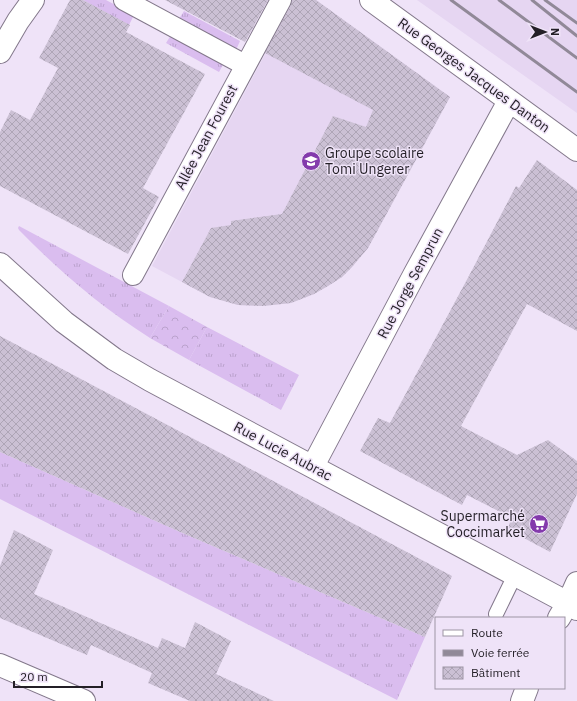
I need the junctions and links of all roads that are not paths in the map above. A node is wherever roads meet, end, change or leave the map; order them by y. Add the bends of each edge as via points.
1 (33, 0) edge
2 (124, 0) edge
3 (281, 0) edge
4 (371, 0) edge
5 (0, 52) edge
6 (245, 65) junction
7 (509, 101) junction
8 (577, 150) edge
9 (0, 264) edge
10 (133, 275) dead end
11 (313, 466) junction
12 (514, 575) junction
13 (577, 583) edge
14 (568, 610) edge
15 (496, 614) dead end
16 (0, 665) edge
17 (527, 689) edge
18 (84, 701) edge
19 (522, 701) edge

1 - 5 street
2 - 6 street
3 - 6 street, Allée Jean Fourest
4 - 7 street, Rue Georges Jacques Danton
6 - 10 street, Allée Jean Fourest
7 - 8 street, Rue Georges Jacques Danton
7 - 11 street, Rue Jorge Semprun
9 - 11 street, Rue Lucie Aubrac via 55,316 114,358 181,397
11 - 12 street, Rue Lucie Aubrac
12 - 14 street, Rue Lucie Aubrac
12 - 15 lane
13 - 14 street
16 - 18 street
17 - 19 street

